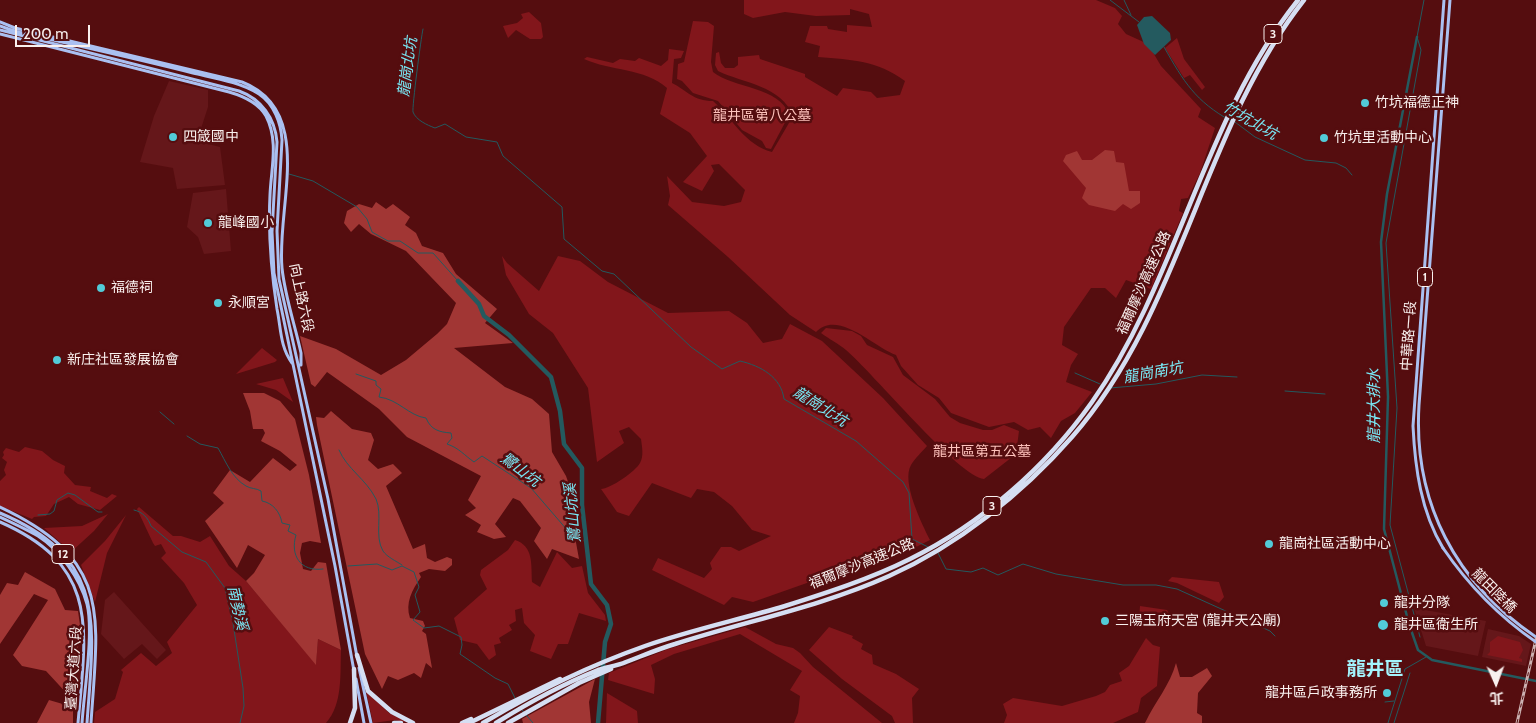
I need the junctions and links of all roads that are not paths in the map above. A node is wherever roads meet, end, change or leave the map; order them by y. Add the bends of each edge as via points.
1 (1298, 0) edge
2 (1304, 0) edge
3 (1444, 0) edge
4 (1450, 0) edge
5 (0, 22) edge
6 (0, 28) edge
7 (0, 34) edge
8 (293, 366) junction
9 (300, 368) junction
10 (0, 508) edge
11 (0, 515) edge
12 (0, 522) edge
13 (1450, 547) joint
14 (1443, 548) joint
15 (1536, 637) edge
16 (1536, 642) edge
17 (357, 656) junction
18 (354, 669) junction
19 (568, 677) junction
20 (577, 682) junction
21 (509, 708) junction
22 (486, 713) junction
23 (510, 722) edge
24 (78, 723) edge
25 (82, 723) edge
26 (87, 723) edge
27 (91, 723) edge
28 (350, 723) edge
29 (364, 723) edge
30 (371, 723) edge
31 (394, 723) edge
32 (401, 723) edge
33 (413, 723) edge
34 (462, 723) edge
35 (468, 723) edge
36 (483, 723) edge
37 (496, 723) edge

1 - 19 highway, 福爾摩沙高速公路 / 3 via 1243,86 1126,347 1091,402 1057,446 1030,473 968,524 908,560 784,606 646,646
2 - 20 highway, 福爾摩沙高速公路 / 3 via 1257,69 1167,277 1132,349 1072,438 1024,485 951,543 887,577 823,601 673,644
3 - 14 main road, 中華路一段 / 1 via 1413,426 1419,486
4 - 13 main road, 中華路一段 / 1 via 1418,421 1424,479
5 - 9 main road, 向上路六段 via 242,82 269,98 277,108 286,132 282,269 302,353
6 - 8 main road, 向上路六段 via 239,91 262,105 277,136 272,232 274,273
6 - 9 main road, 向上路六段 via 221,80 249,89 267,101 282,129 277,231 279,279
7 - 8 main road, 向上路六段 via 229,92 244,97 262,111 270,125 273,143 268,226 271,274 285,352
8 - 18 main road, 向上路六段
9 - 17 main road, 向上路六段
10 - 27 main road, 臺灣大道六段 / 12 via 52,537 71,556 89,586 97,625
11 - 25 main road, 臺灣大道六段 / 12 via 39,537 60,555 81,591 88,614
11 - 26 main road, 臺灣大道六段 / 12 via 40,533 67,558 81,579 93,622
12 - 24 main road, 臺灣大道六段 / 12 via 36,541 57,558 74,584 84,617
13 - 15 main road, 龍田陸橋 / 1, bridge via 1485,596
14 - 16 main road, 龍田陸橋 / 1, bridge via 1467,582 1494,610
17 - 30 main road, 向上路六段
17 - 33 highway via 368,691 392,712
18 - 28 highway via 355,708
18 - 29 main road, 向上路六段
19 - 21 highway, 福爾摩沙高速公路 / 3
19 - 21 highway via 518,697
20 - 21 highway, 福爾摩沙高速公路 / 3 via 525,706
20 - 23 highway
21 - 22 highway
21 - 36 highway, 福爾摩沙高速公路 / 3
21 - 37 highway, 福爾摩沙高速公路 / 3
22 - 34 highway
22 - 35 highway
31 - 32 highway

